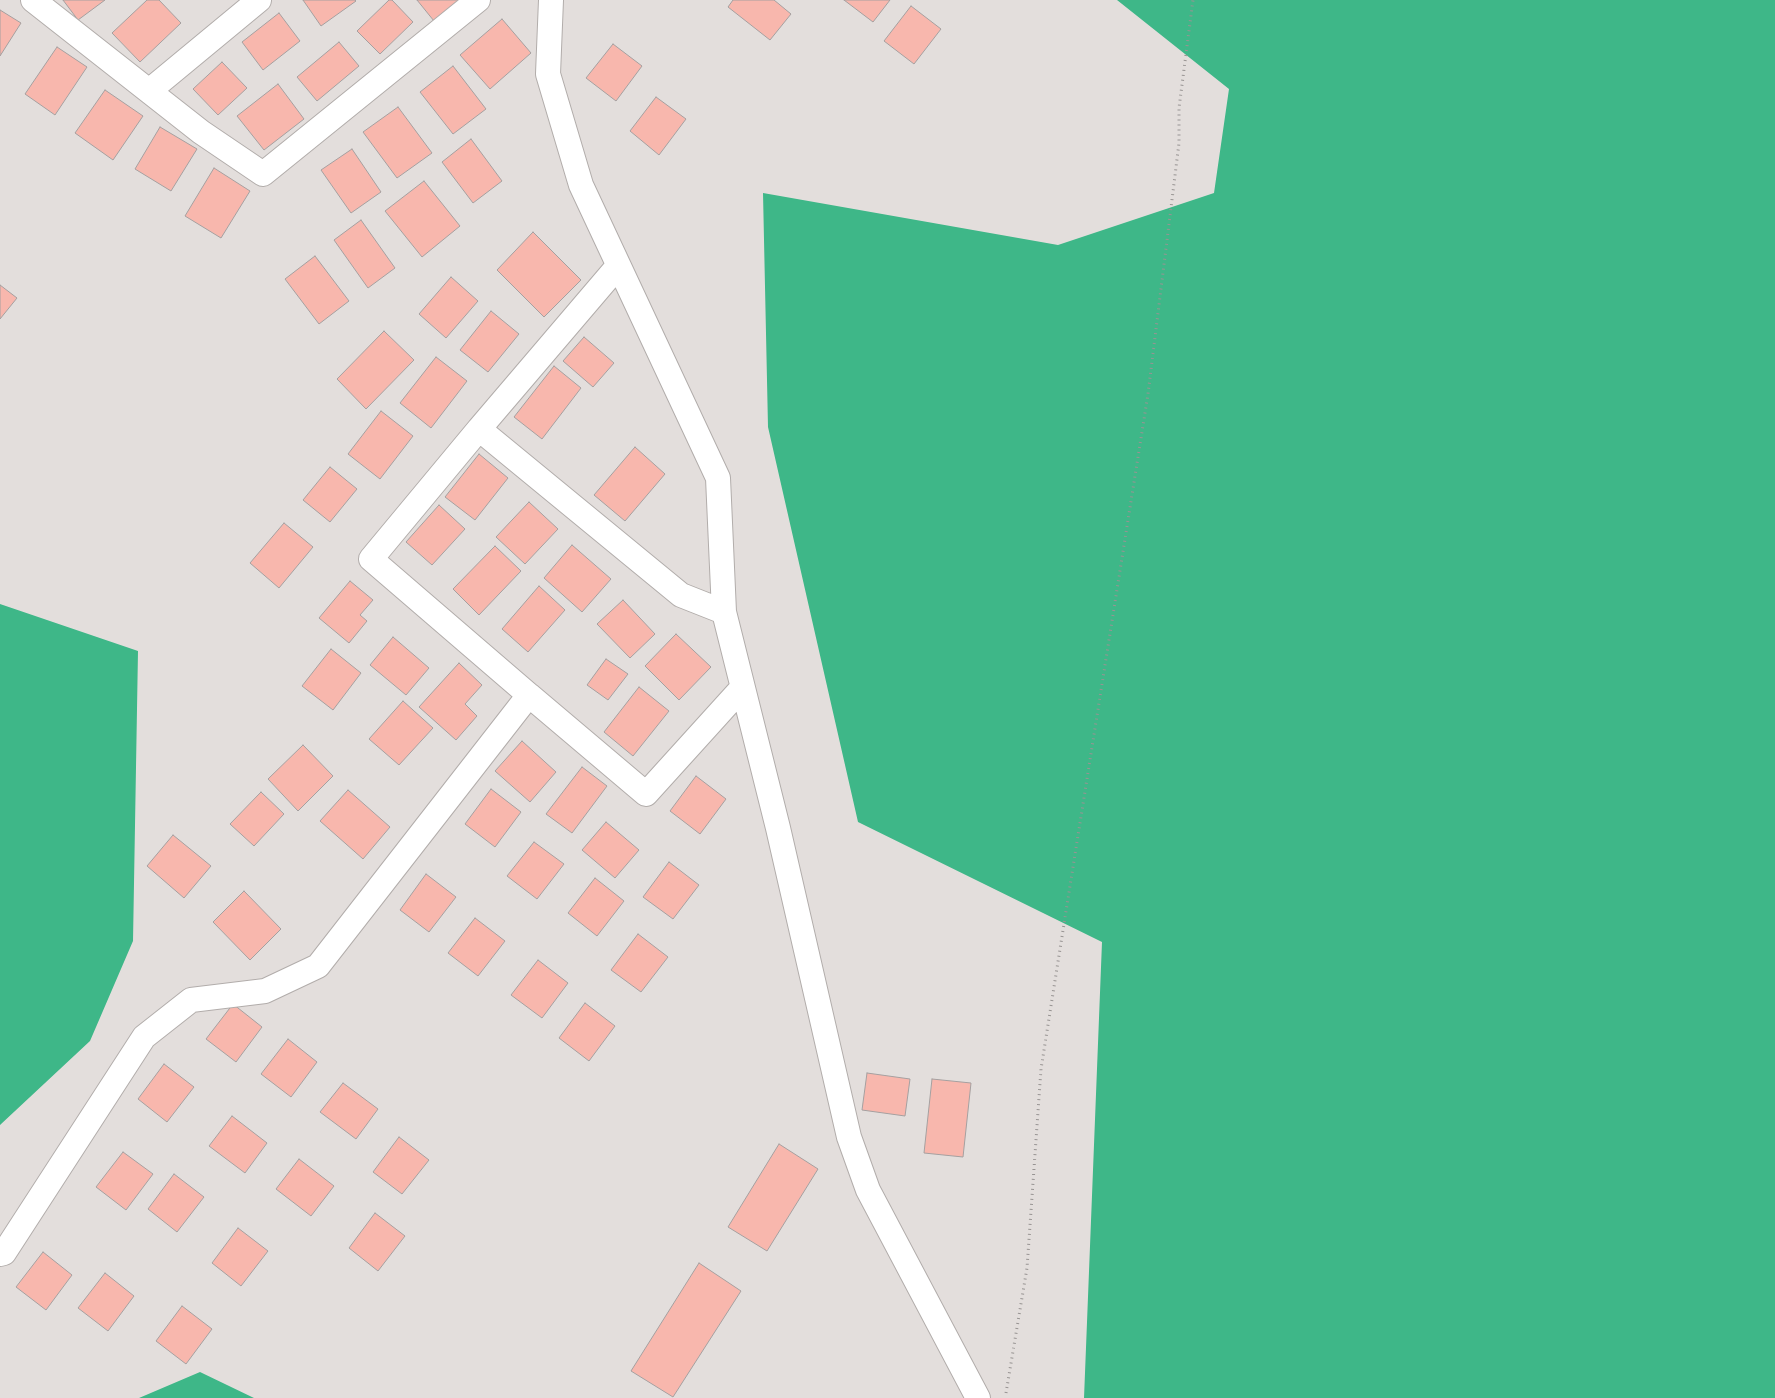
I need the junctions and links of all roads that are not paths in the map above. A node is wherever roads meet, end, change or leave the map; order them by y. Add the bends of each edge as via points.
1 (33, 0) edge
2 (259, 0) edge
3 (478, 0) edge
4 (551, 0) edge
5 (149, 91) junction
6 (618, 266) junction
7 (479, 429) junction
8 (724, 612) junction
9 (742, 688) junction
10 (529, 695) junction
11 (0, 1254) edge
12 (978, 1398) edge

1 - 5 street
2 - 5 street
3 - 5 street via 263,174 201,132
4 - 6 street via 548,74 581,185
6 - 7 street
6 - 8 street via 718,478
7 - 8 street via 681,595
7 - 10 street via 371,558
8 - 9 street
9 - 10 street via 646,794
9 - 12 street via 850,1137 868,1190
10 - 11 street via 318,966 265,990 191,1000 144,1038 4,1253

